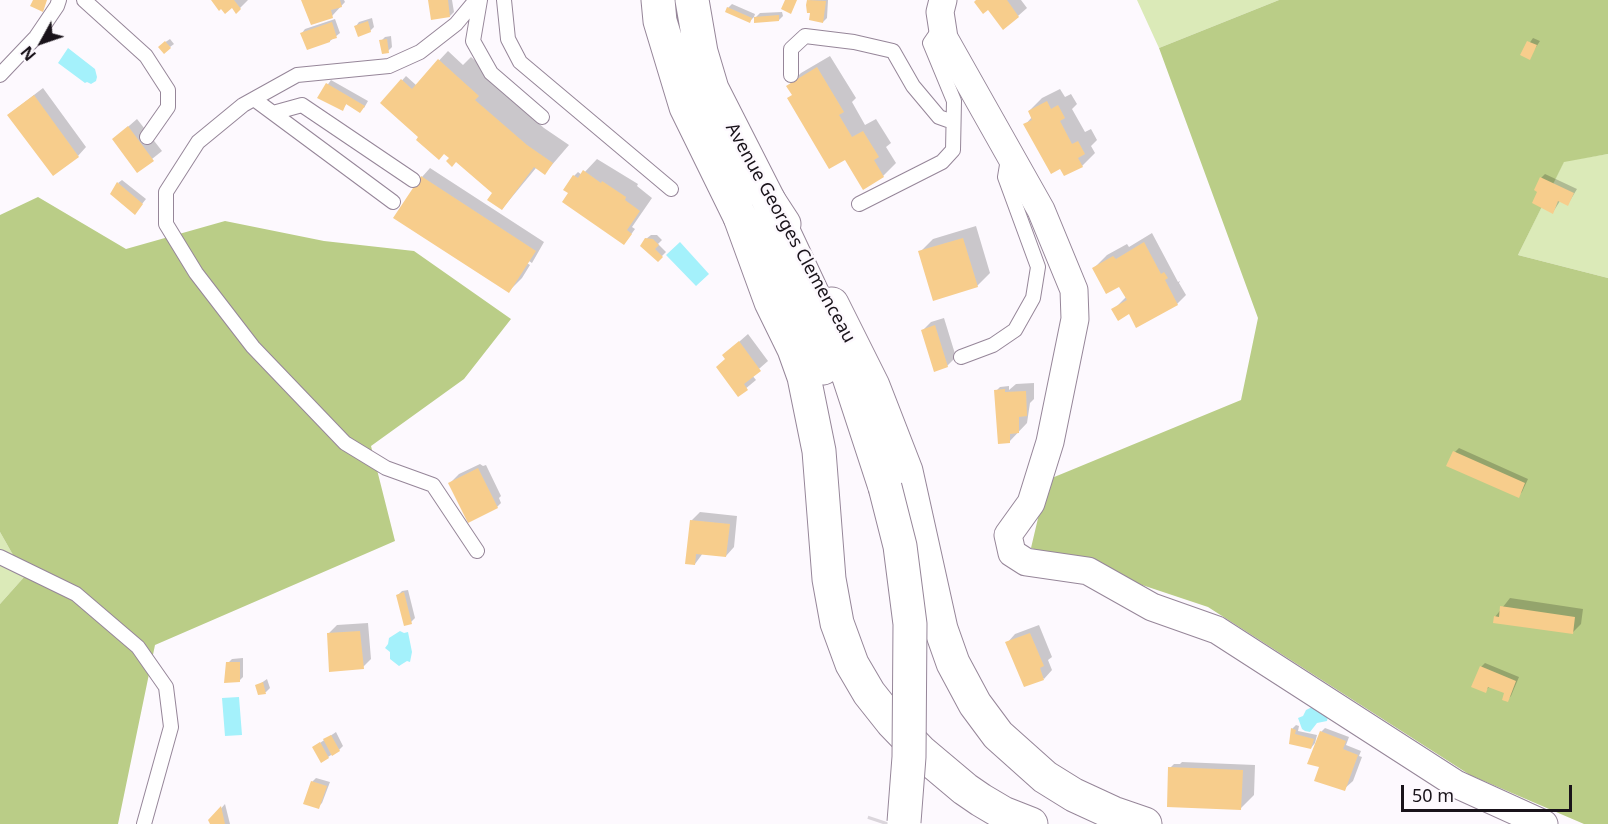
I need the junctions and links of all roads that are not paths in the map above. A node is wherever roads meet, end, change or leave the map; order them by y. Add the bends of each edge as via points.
1 (59, 0) edge
2 (84, 0) edge
3 (478, 0) edge
4 (504, 0) edge
5 (658, 0) edge
6 (692, 0) edge
7 (942, 13) edge
8 (0, 75) edge
9 (791, 75) dead end
10 (254, 99) junction
11 (273, 113) junction
12 (542, 117) dead end
13 (954, 122) junction
14 (147, 137) dead end
15 (1009, 154) junction
16 (413, 180) dead end
17 (671, 189) dead end
18 (769, 201) junction
19 (393, 202) dead end
20 (859, 204) dead end
21 (740, 217) junction
22 (961, 357) dead end
23 (875, 490) junction
24 (477, 551) dead end
25 (0, 557) edge
26 (965, 789) junction
27 (1074, 795) junction
28 (894, 822) dead end
29 (144, 824) edge
30 (1002, 824) edge
31 (1031, 824) edge
32 (1102, 824) edge
33 (1145, 824) edge
34 (1544, 824) edge

1 - 8 lane via 36,37
2 - 14 lane via 146,57 168,90 168,107
3 - 10 lane via 456,24 420,52 389,66 297,75
3 - 12 lane via 473,41 491,73
4 - 17 lane via 508,39 520,62
5 - 21 main road, Avenue Georges Clemenceau via 660,21 686,107
6 - 18 main road, Avenue Georges Clemenceau via 700,52 712,89
7 - 13 lane via 930,43 954,101
7 - 15 street via 944,38
9 - 13 lane via 791,49 805,36 892,51 913,86 939,117
10 - 11 lane
10 - 24 lane via 198,142 166,192 166,224 195,273 253,347 345,442 386,468 434,485
11 - 16 lane via 302,105
11 - 19 lane
13 - 20 lane via 953,150 942,162
15 - 22 lane via 1005,177 1038,267 1033,298 1016,330 993,345
15 - 34 street via 1041,210 1074,290 1075,320 1050,442 1031,503 1008,535 1012,553 1026,562 1088,571 1152,607 1217,630 1456,784
18 - 23 main road via 849,377
18 - 27 main road, Avenue Georges Clemenceau via 811,263 877,397 916,506 940,629 964,685 986,721 1012,748 1045,777
21 - 23 main road via 820,362
21 - 26 main road, Avenue Georges Clemenceau via 804,377 819,451 829,579 837,623 852,664 892,722
23 - 28 main road, bridge via 900,546 910,624 909,757
25 - 29 lane via 76,594 138,647 166,687 171,727
26 - 30 main road
26 - 31 main road, Avenue Georges Clemenceau via 1003,813
27 - 32 main road
27 - 33 main road, Avenue Georges Clemenceau

